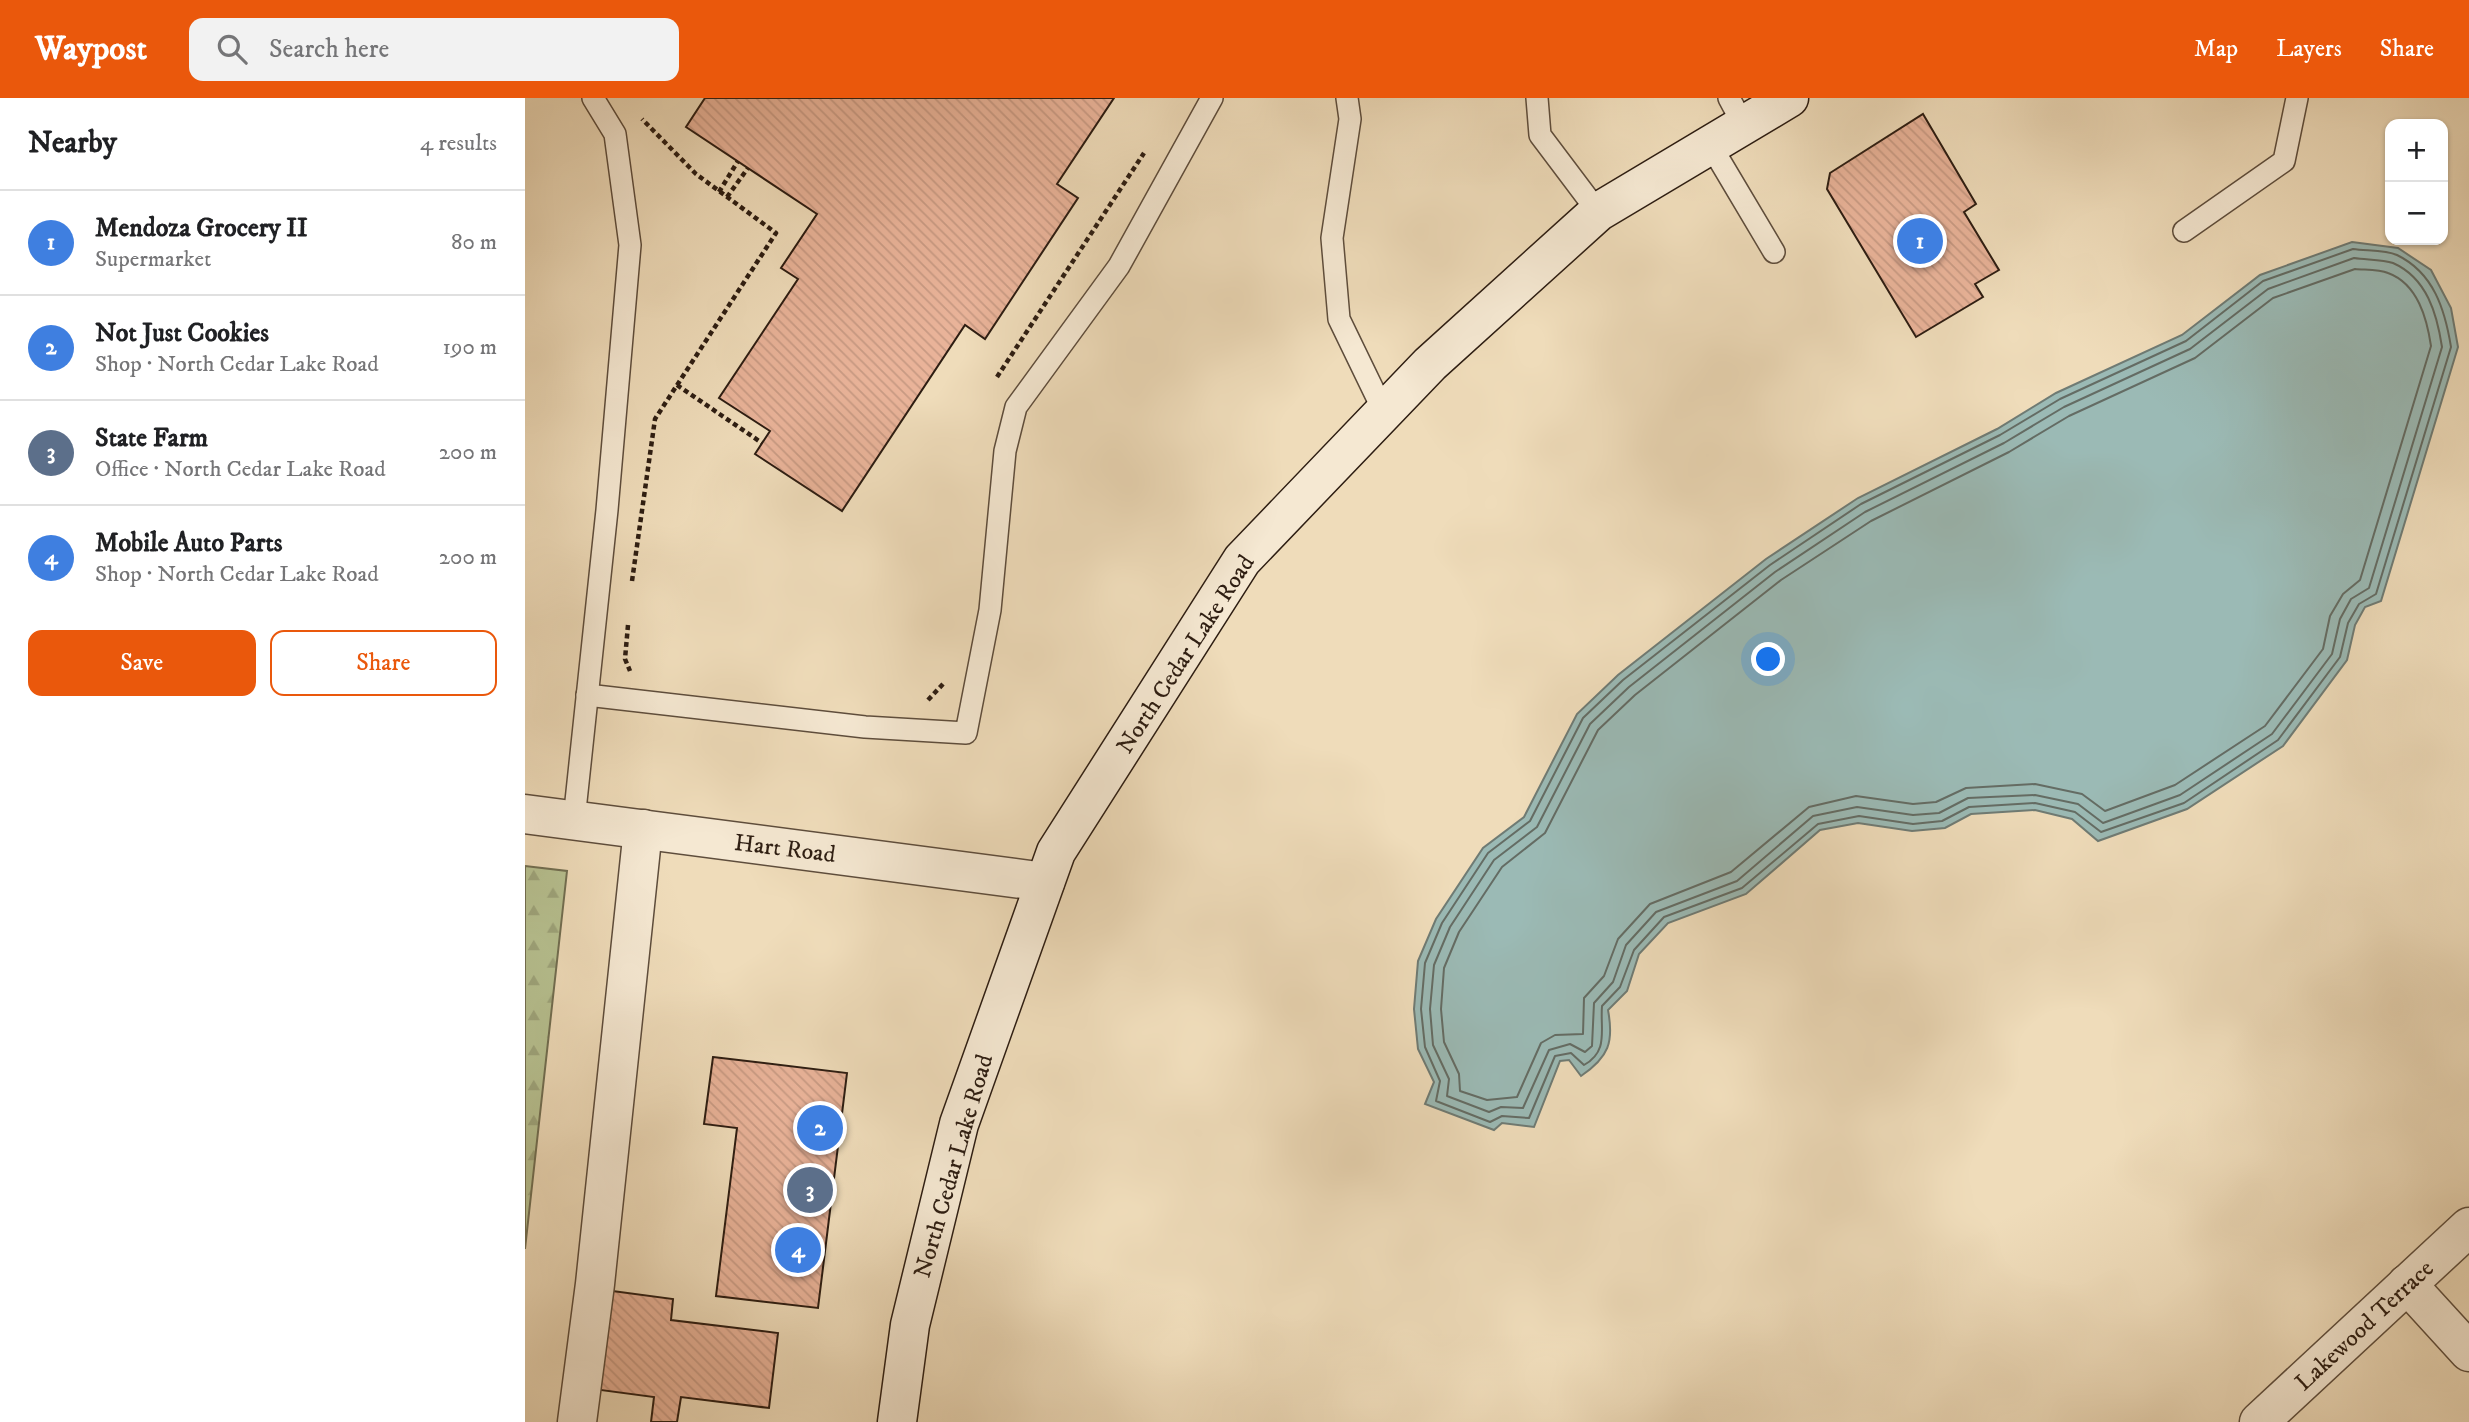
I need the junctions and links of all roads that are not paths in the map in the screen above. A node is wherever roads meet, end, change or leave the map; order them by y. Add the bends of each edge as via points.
1 (593, 98) edge
2 (1212, 98) edge
3 (1347, 98) edge
4 (1537, 98) edge
5 (1789, 98) edge
6 (2297, 98) edge
7 (1736, 112) edge
8 (1711, 146) junction
9 (1598, 212) junction
10 (2184, 231) dead end
11 (1774, 252) dead end
12 (1384, 412) junction
13 (587, 695) junction
14 (525, 814) edge
15 (574, 820) junction
16 (643, 829) junction
17 (1045, 882) junction
18 (2469, 1227) edge
19 (2407, 1284) junction
20 (2469, 1352) edge
21 (577, 1422) edge
22 (897, 1422) edge
23 (2259, 1422) edge

1 - 13 lane via 615,134 630,245
2 - 13 lane via 1119,265 1016,407 1005,451 989,610 966,733 865,727
3 - 12 lane via 1350,119 1332,238 1339,319
4 - 9 lane via 1540,135
5 - 7 main road, North Cedar Lake Road
6 - 10 lane via 2284,161
7 - 8 main road, North Cedar Lake Road
8 - 9 main road, North Cedar Lake Road
8 - 11 lane
9 - 12 main road, North Cedar Lake Road via 1430,364
12 - 17 main road, North Cedar Lake Road via 1242,560 1056,852
13 - 15 lane
14 - 15 main road, Hart Road
15 - 16 main road, Hart Road
16 - 17 main road, Hart Road
16 - 21 main road
17 - 22 main road, North Cedar Lake Road via 959,1124 910,1325
18 - 19 main road, Lakewood Terrace
19 - 20 main road
19 - 23 main road, Lakewood Terrace

